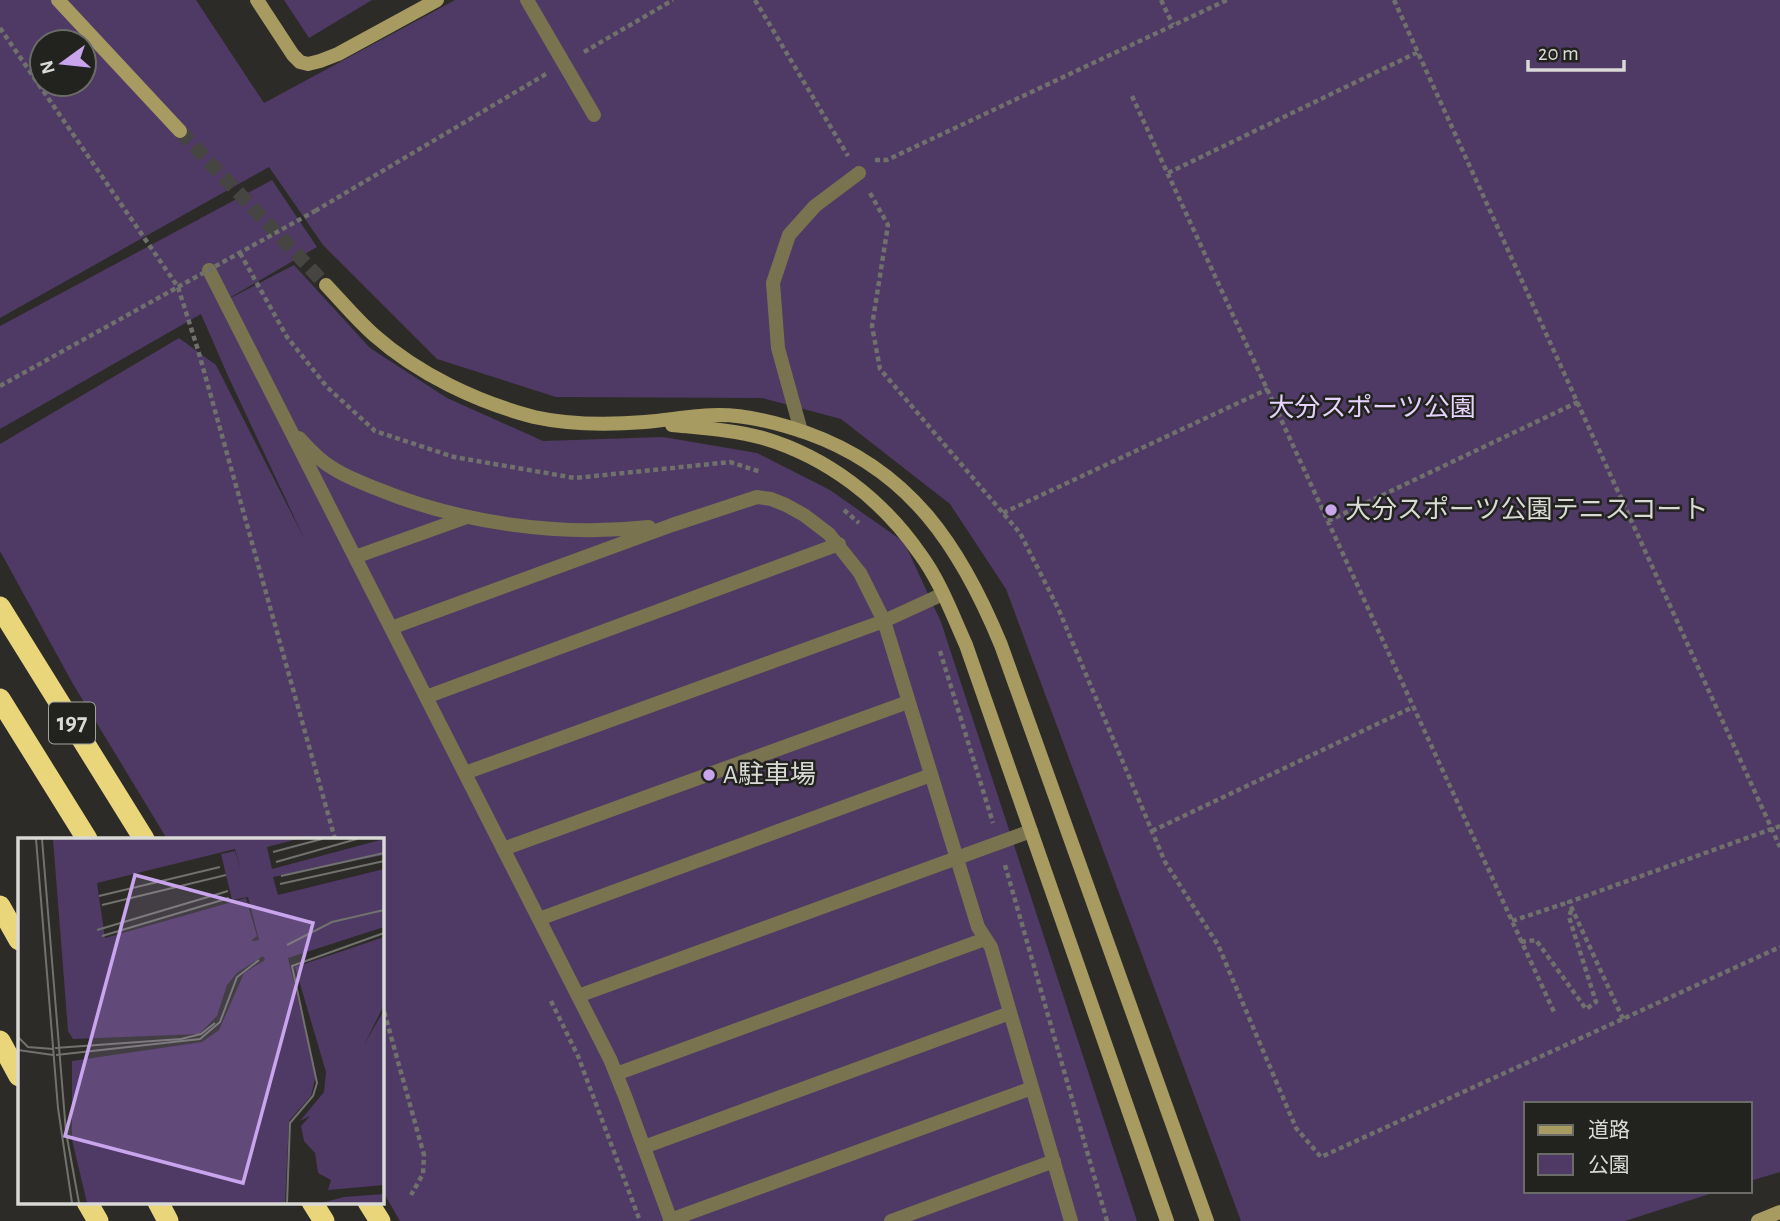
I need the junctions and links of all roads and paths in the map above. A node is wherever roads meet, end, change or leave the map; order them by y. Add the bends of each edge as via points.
1 (58, 0) edge
2 (257, 0) edge
3 (437, 0) edge
4 (527, 0) edge
5 (673, 0) edge
6 (755, 0) edge
7 (1161, 0) edge
8 (1227, 0) edge
9 (1394, 0) edge
10 (1174, 25) junction
11 (0, 28) edge
12 (1418, 52) junction
13 (564, 64) junction
14 (1132, 96) dead end
15 (594, 116) dead end
16 (180, 131) tunnel mouth
17 (850, 159) junction
18 (859, 173) junction
19 (1168, 173) junction
20 (209, 270) junction
21 (326, 285) tunnel mouth
22 (178, 287) junction
23 (0, 386) edge
24 (1268, 389) junction
25 (1578, 402) junction
26 (647, 422) junction
27 (287, 423) junction
28 (801, 431) junction
29 (1003, 513) junction
30 (469, 516) junction
31 (1328, 521) junction
32 (673, 525) junction
33 (839, 544) junction
34 (355, 557) junction
35 (943, 594) junction
36 (0, 607) edge
37 (884, 621) junction
38 (391, 628) junction
39 (426, 697) junction
40 (0, 699) edge
41 (908, 702) junction
42 (1413, 707) junction
43 (465, 774) junction
44 (931, 775) junction
45 (1780, 826) edge
46 (1772, 830) junction
47 (1031, 831) junction
48 (1152, 831) junction
49 (86, 838) edge
50 (143, 838) edge
51 (335, 838) edge
52 (1780, 847) edge
53 (503, 849) junction
54 (956, 858) junction
55 (1571, 904) junction
56 (0, 906) edge
57 (539, 919) junction
58 (1512, 921) junction
59 (18, 938) edge
60 (985, 939) junction
61 (1521, 942) junction
62 (1780, 947) edge
63 (578, 996) junction
64 (383, 1008) edge
65 (1554, 1012) dead end
66 (1010, 1013) junction
67 (1623, 1019) junction
68 (0, 1041) edge
69 (18, 1074) edge
70 (616, 1074) junction
71 (1032, 1088) junction
72 (644, 1147) junction
73 (1054, 1161) junction
74 (411, 1195) dead end
75 (88, 1204) edge
76 (159, 1204) edge
77 (313, 1204) edge
78 (369, 1204) edge
79 (1780, 1212) edge
80 (671, 1220) edge
81 (98, 1221) edge
82 (168, 1221) edge
83 (324, 1221) edge
84 (380, 1221) edge
85 (891, 1221) edge
86 (1071, 1221) edge
87 (1167, 1221) edge
88 (1207, 1221) edge
89 (1758, 1221) edge

1 - 16 street
2 - 3 street via 293,55 308,64 338,54
4 - 13 lane
5 - 13 path
6 - 17 path
7 - 10 path
8 - 10 path
9 - 12 path
10 - 17 path via 887,160
11 - 22 path
12 - 19 path
12 - 25 path
13 - 15 lane
13 - 20 path, bridge
14 - 19 path
17 - 18 path
18 - 28 lane via 815,206 789,235 773,283 778,348
18 - 29 path via 888,225 872,326 880,369
19 - 24 path
20 - 22 path, bridge
20 - 27 lane
21 - 26 street via 374,336 471,395 535,417 571,423
22 - 23 path
22 - 51 path
24 - 29 path
24 - 31 path
25 - 31 path
25 - 46 path
26 - 28 street via 719,415 764,420
26 - 35 street via 763,438 821,462 874,500 901,528
27 - 30 lane via 330,467 394,496
27 - 34 lane
28 - 88 street via 866,462 915,501 971,578 1001,645
29 - 48 path via 1020,533 1058,608
30 - 32 lane via 562,529
30 - 34 lane
31 - 42 path
32 - 33 lane via 757,497 786,505 811,519
32 - 38 lane
33 - 37 lane
33 - 39 lane
34 - 38 lane
35 - 37 lane
35 - 47 street via 966,645
36 - 50 highway, 197
37 - 41 lane
37 - 43 lane
38 - 39 lane
39 - 43 lane
40 - 49 highway, 197
41 - 44 lane
41 - 53 lane
42 - 48 path
42 - 58 path
43 - 53 lane
44 - 54 lane
44 - 57 lane
45 - 46 path
46 - 52 path
46 - 55 path
47 - 54 lane
47 - 87 street
48 - 67 path via 1165,862 1218,945 1296,1128 1321,1157
53 - 57 lane
54 - 60 lane
54 - 63 lane
55 - 58 path
55 - 61 path via 1569,917 1596,1002 1586,1009 1536,940
55 - 67 path
56 - 59 highway
57 - 63 lane
58 - 61 path
60 - 66 lane
60 - 70 lane
61 - 65 path
62 - 67 path
63 - 70 lane
64 - 74 path via 424,1155 423,1174
66 - 71 lane
66 - 72 lane
68 - 69 highway
70 - 72 lane
71 - 73 lane
71 - 80 lane
72 - 80 lane
73 - 85 lane
73 - 86 lane
75 - 81 highway
76 - 82 highway
77 - 83 highway
78 - 84 highway
79 - 89 street

